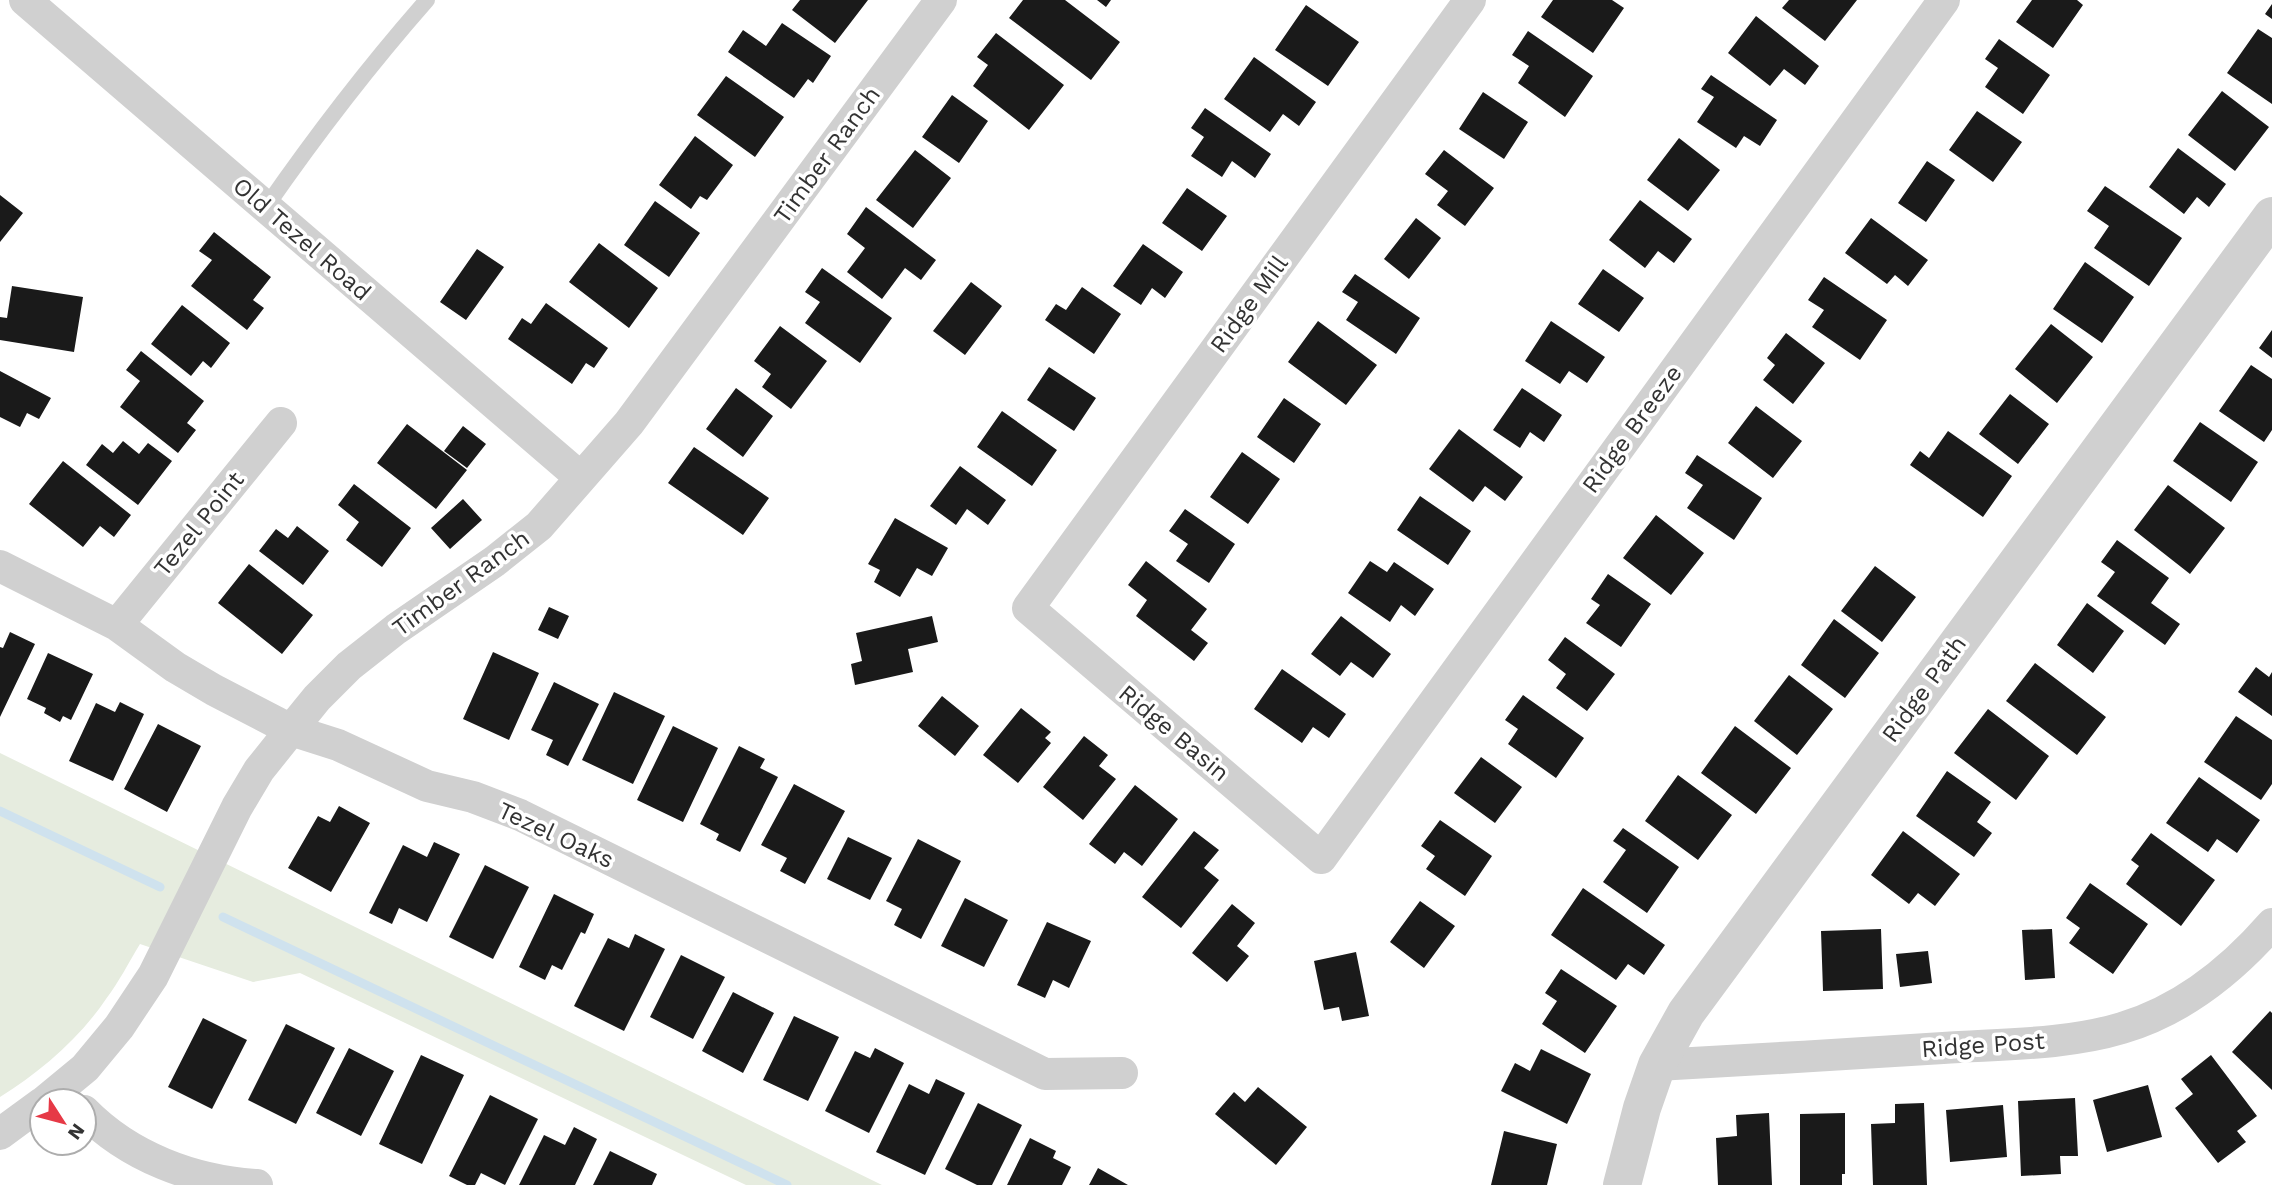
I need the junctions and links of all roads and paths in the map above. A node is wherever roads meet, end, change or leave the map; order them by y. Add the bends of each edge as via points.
1 (25, 0) edge
2 (427, 0) edge
3 (941, 0) edge
4 (1470, 0) edge
5 (1944, 0) edge
6 (266, 207) junction
7 (2272, 216) edge
8 (281, 423) dead end
9 (580, 477) junction
10 (0, 566) edge
11 (1028, 608) joint
12 (117, 625) junction
13 (291, 730) junction
14 (1321, 858) joint
15 (2272, 923) edge
16 (1657, 1066) junction
17 (1122, 1073) dead end
18 (67, 1087) edge
19 (28, 1116) edge
20 (98, 1122) edge
21 (0, 1134) edge
22 (257, 1185) edge
23 (1622, 1185) edge

1 - 6 street, Old Tezel Road
2 - 6 lane via 373,61
3 - 9 street, Timber Ranch via 629,423
4 - 11 street, Ridge Mill
5 - 14 street, Ridge Breeze
6 - 9 street, Old Tezel Road
7 - 16 street, Ridge Path via 1694,1002
8 - 12 street, Tezel Point
9 - 13 street, Timber Ranch via 539,526 349,666
10 - 12 street, Tezel Oaks
11 - 14 street, Ridge Basin
12 - 13 street, Tezel Oaks via 204,684
13 - 17 street, Tezel Oaks via 338,744 427,786 520,815 1045,1073
13 - 18 street, Timber Ranch via 259,769 237,807 153,976 119,1027
15 - 16 street, Ridge Post via 2230,969 2205,988 2120,1029 2053,1041
16 - 23 street, Ridge Path
19 - 21 street, Timber Ranch
20 - 22 street via 160,1164

